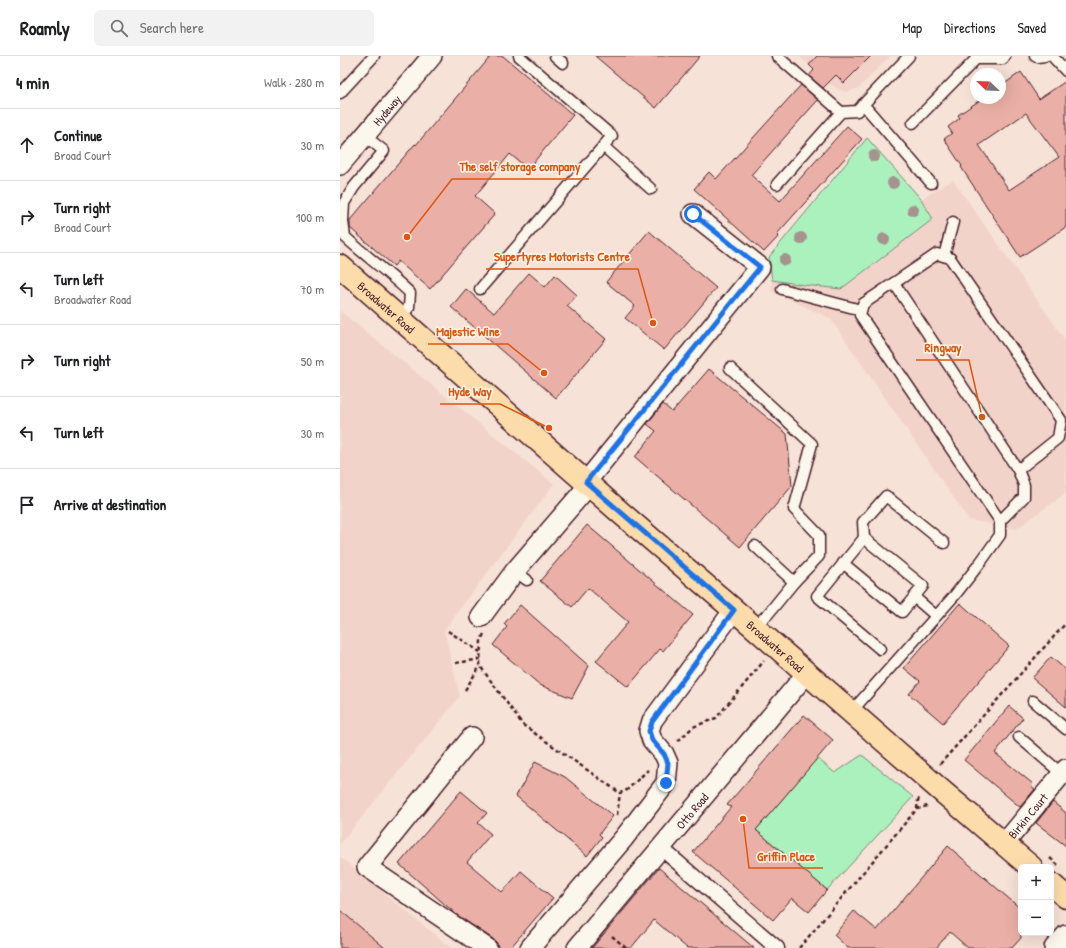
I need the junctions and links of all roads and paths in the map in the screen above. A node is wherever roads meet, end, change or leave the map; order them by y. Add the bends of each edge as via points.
1 (374, 56) edge
2 (432, 56) edge
3 (519, 56) edge
4 (555, 56) edge
5 (777, 56) edge
6 (909, 56) edge
7 (1005, 56) edge
8 (1035, 56) edge
9 (1045, 56) edge
10 (1052, 56) edge
11 (563, 63) dead end
12 (1066, 71) edge
13 (340, 93) edge
14 (863, 104) junction
15 (841, 112) junction
16 (913, 123) dead end
17 (365, 136) junction
18 (603, 146) junction
19 (340, 165) edge
20 (931, 183) dead end
21 (777, 184) dead end
22 (651, 189) dead end
23 (693, 214) dead end
24 (953, 222) dead end
25 (944, 256) junction
26 (340, 266) edge
27 (894, 283) junction
28 (480, 289) dead end
29 (782, 289) dead end
30 (861, 310) junction
31 (400, 318) junction
32 (730, 368) dead end
33 (1018, 470) junction
34 (587, 483) junction
35 (1000, 521) junction
36 (864, 538) junction
37 (944, 543) dead end
38 (755, 546) dead end
39 (843, 563) junction
40 (794, 582) junction
41 (914, 597) junction
42 (734, 610) junction
43 (481, 616) joint
44 (936, 616) junction
45 (1066, 623) edge
46 (754, 627) junction
47 (448, 631) dead end
48 (880, 649) dead end
49 (481, 653) junction
50 (481, 659) junction
51 (456, 663) dead end
52 (480, 666) junction
53 (807, 673) junction
54 (465, 690) dead end
55 (1033, 701) dead end
56 (851, 712) junction
57 (1066, 729) edge
58 (472, 737) dead end
59 (1019, 737) dead end
60 (938, 766) dead end
61 (1064, 771) edge
62 (620, 793) dead end
63 (930, 803) dead end
64 (1004, 844) junction
65 (661, 848) junction
66 (1027, 864) edge
67 (1054, 887) edge
68 (1066, 897) edge
69 (1066, 935) edge
70 (487, 948) edge
71 (530, 948) edge
72 (578, 948) edge
73 (777, 948) edge
74 (799, 948) edge
75 (1054, 948) edge

1 - 13 lane
2 - 17 street, Hydeway
3 - 18 lane via 612,136
4 - 11 lane
5 - 15 lane
6 - 14 lane
7 - 16 lane via 1003,59 976,59
8 - 9 lane
10 - 12 lane
14 - 15 lane via 857,111
14 - 20 lane
15 - 21 lane
17 - 19 street, Hydeway
17 - 31 lane via 384,151 344,203 345,238 410,293 409,307
18 - 22 lane
18 - 28 lane
23 - 34 street via 760,267
24 - 25 lane
25 - 27 lane via 936,254
25 - 33 lane via 950,258 1061,420 1058,438
26 - 31 main road, Broadwater Road
27 - 30 lane via 863,304
27 - 33 lane
29 - 30 lane
30 - 35 lane via 860,315
31 - 34 main road, Broadwater Road
32 - 40 lane via 812,444 794,509 820,535 819,556
33 - 35 lane via 1024,485 1024,497
34 - 42 main road, Broadwater Road
34 - 43 street via 521,575
35 - 44 lane via 1000,535
36 - 37 lane via 863,522 886,496
36 - 39 lane
36 - 41 lane via 923,586
38 - 40 lane
39 - 41 lane via 902,612
39 - 48 lane via 817,596
40 - 46 lane
41 - 44 lane
42 - 46 main road, Broadwater Road
42 - 71 street via 652,722 649,731 652,740 668,763 666,783 624,838
43 - 49 path via 487,628 481,640
44 - 56 lane
45 - 60 path
46 - 53 main road, Broadwater Road
47 - 49 path
49 - 50 path
50 - 51 path
50 - 52 path
52 - 54 path
52 - 62 path via 523,725
53 - 56 main road, Broadwater Road
53 - 65 street, Otto Road
55 - 57 lane
56 - 64 main road, Broadwater Road
58 - 70 street via 367,867
59 - 61 lane
61 - 64 street, Birkin Court
63 - 74 path via 917,809
64 - 66 main road, Broadwater Road
65 - 72 street, Otto Road
65 - 73 street
67 - 68 main road
69 - 75 street

